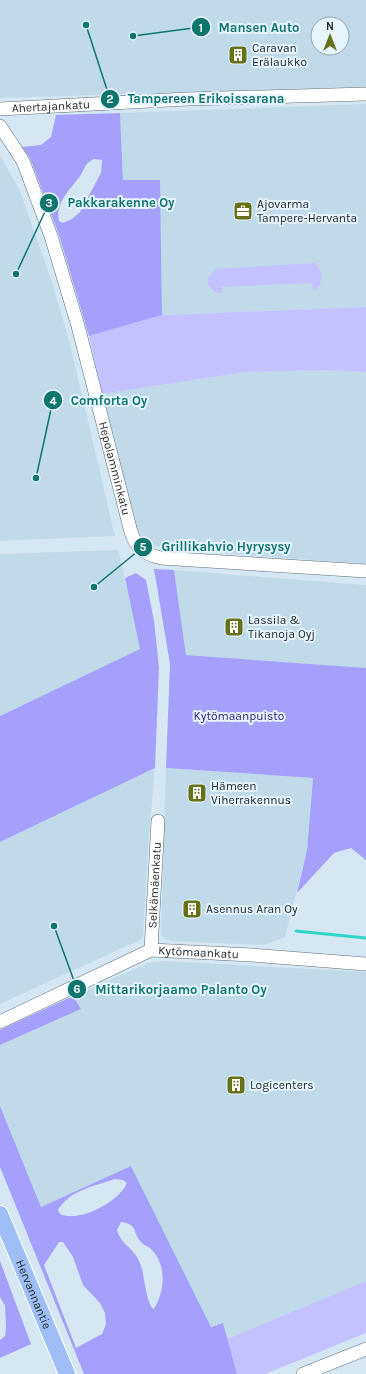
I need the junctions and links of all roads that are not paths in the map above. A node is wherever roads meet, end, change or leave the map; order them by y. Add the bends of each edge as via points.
1 (366, 94) edge
2 (0, 109) edge
3 (0, 126) edge
4 (366, 571) edge
5 (158, 821) dead end
6 (151, 950) junction
7 (366, 964) edge
8 (0, 1022) edge
9 (0, 1214) edge
10 (366, 1349) edge
11 (67, 1374) edge
12 (303, 1374) edge

1 - 2 street, Ahertajankatu via 165,100
3 - 4 street, Hepolamminkatu via 23,161 50,230 78,326 131,532 138,548 144,553 161,558
5 - 6 street, Selkämäenkatu
6 - 7 street, Kytömaankatu
6 - 8 street, Kytömaankatu
9 - 11 main road, Hervannantie
10 - 12 street

